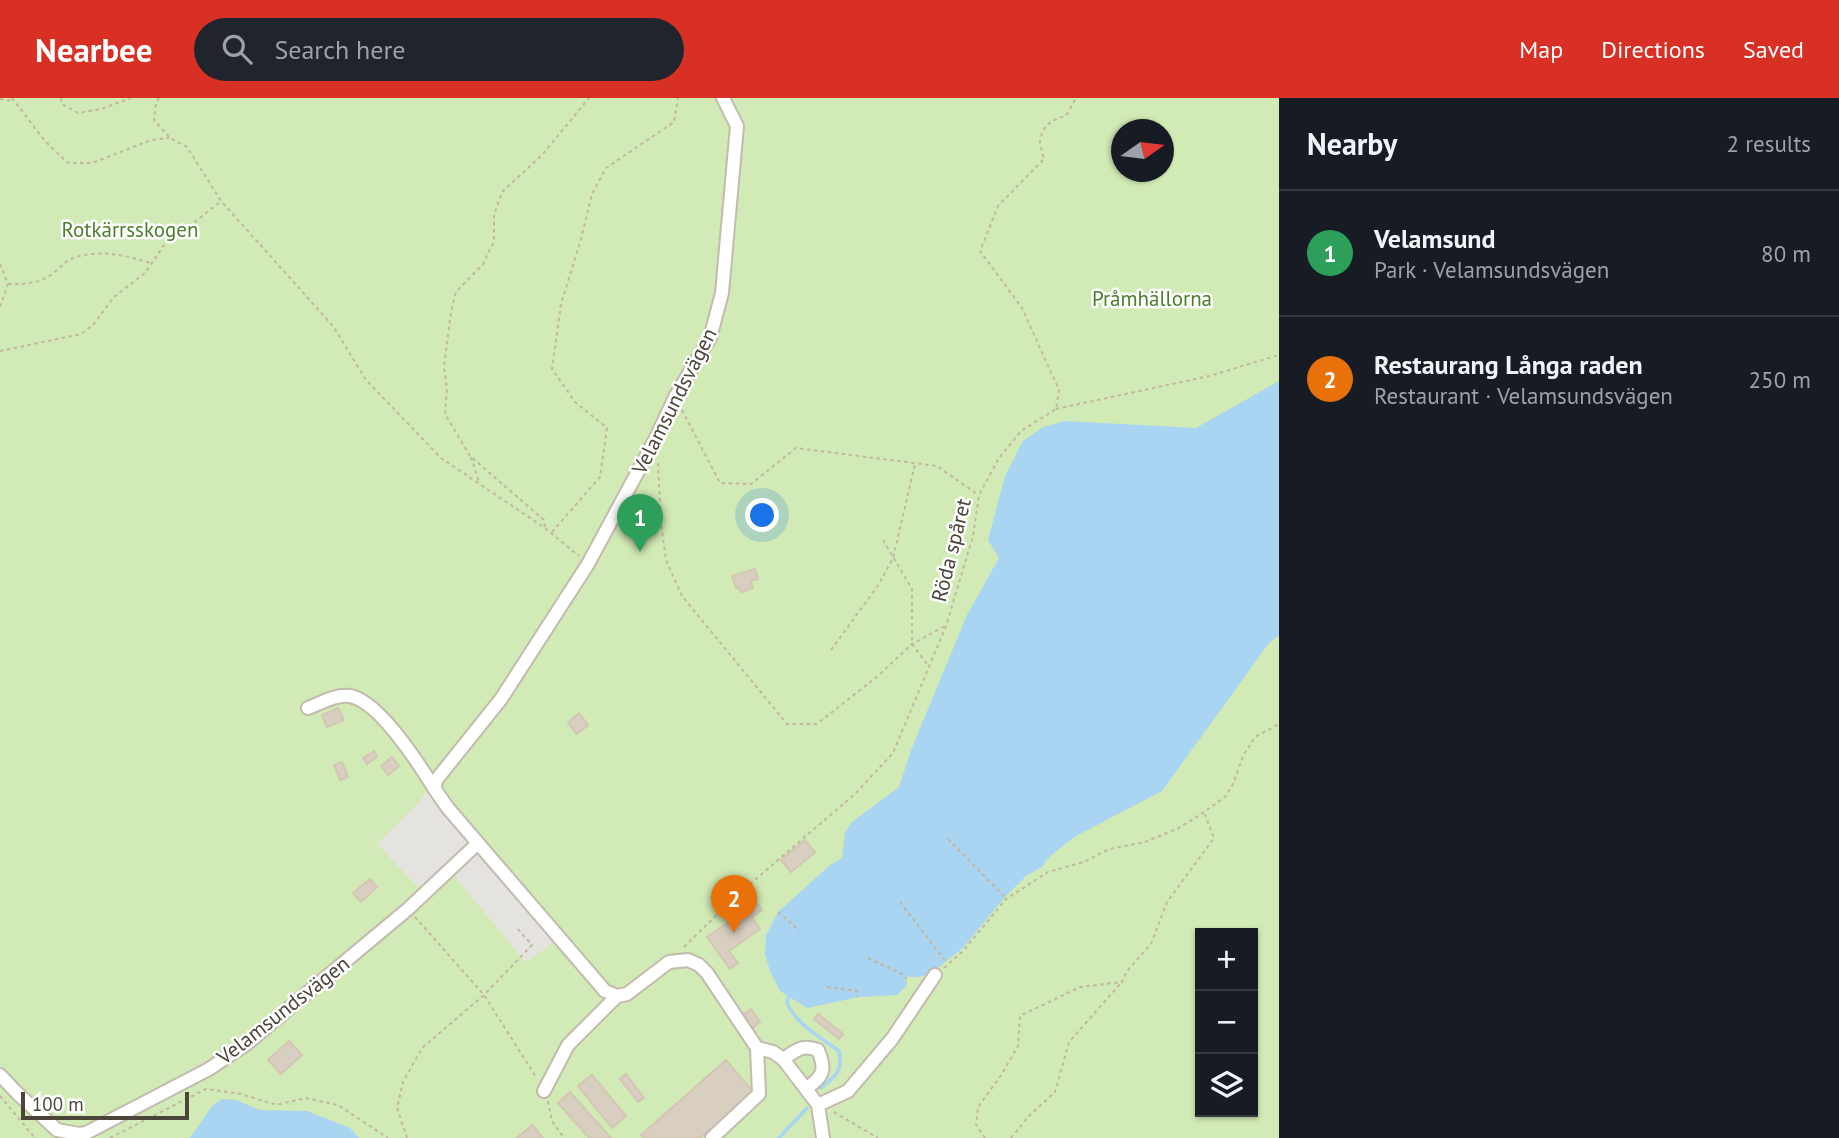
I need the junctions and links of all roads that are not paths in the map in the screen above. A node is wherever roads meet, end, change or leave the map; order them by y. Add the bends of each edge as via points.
1 (723, 98) edge
2 (308, 708) dead end
3 (434, 788) junction
4 (478, 843) junction
5 (935, 975) road end
6 (617, 996) junction
7 (757, 1048) junction
8 (783, 1059) junction
9 (0, 1074) edge
10 (806, 1089) junction
11 (544, 1091) road end
12 (818, 1108) junction
13 (712, 1138) edge
14 (823, 1138) edge

1 - 3 street, Velamsundsvägen via 737,126 722,293 710,338 588,564 501,699
2 - 3 street via 350,696 371,707 413,754
3 - 4 street
4 - 6 street via 605,990
4 - 9 street, Velamsundsvägen via 408,909 245,1045 209,1069 86,1133 57,1130
5 - 12 street via 892,1039 848,1091
6 - 7 street via 627,995 669,962 688,960 699,965 718,988
6 - 11 street via 568,1045
7 - 8 street
7 - 13 street via 759,1094
8 - 10 street
8 - 10 street via 799,1049 818,1050 823,1069
10 - 12 street
12 - 14 street

